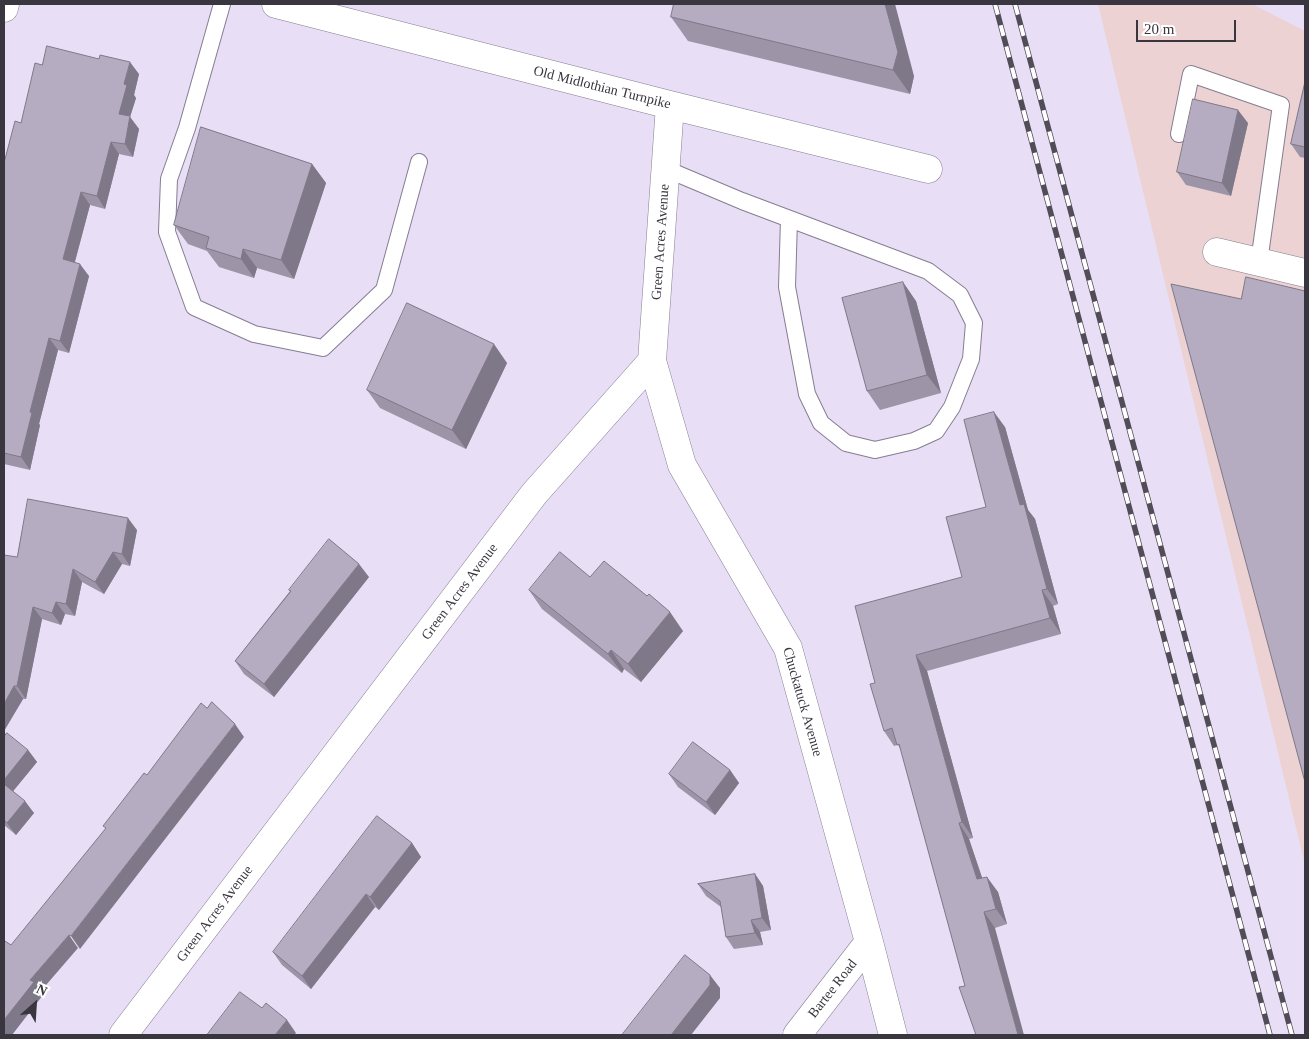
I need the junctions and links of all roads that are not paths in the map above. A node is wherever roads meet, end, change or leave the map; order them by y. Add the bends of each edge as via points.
1 (5, 4) edge
2 (222, 4) edge
3 (276, 4) edge
4 (4, 8) edge
5 (670, 105) junction
6 (1179, 134) dead end
7 (418, 162) dead end
8 (928, 169) dead end
9 (666, 170) junction
10 (789, 219) junction
11 (1217, 252) dead end
12 (1259, 262) junction
13 (1305, 273) edge
14 (652, 361) junction
15 (869, 942) junction
16 (123, 1035) edge
17 (797, 1035) edge
18 (893, 1035) edge

1 - 4 street
2 - 7 lane via 187,128 168,179 167,232 194,307 254,334 323,348 384,290
3 - 5 street, Old Midlothian Turnpike
5 - 8 street, Old Midlothian Turnpike
5 - 9 street, Green Acres Avenue
6 - 12 lane via 1191,74 1281,105
9 - 10 lane
9 - 14 street, Green Acres Avenue
10 - 10 lane via 928,271 960,295 974,323 971,359 952,408 936,432 875,450 846,443 821,423 807,394 787,287
11 - 12 street
12 - 13 street
14 - 15 street, Chuckatuck Avenue via 682,465 788,648
14 - 16 street, Green Acres Avenue via 534,494
15 - 17 street, Bartee Road
15 - 18 street, Chuckatuck Avenue

